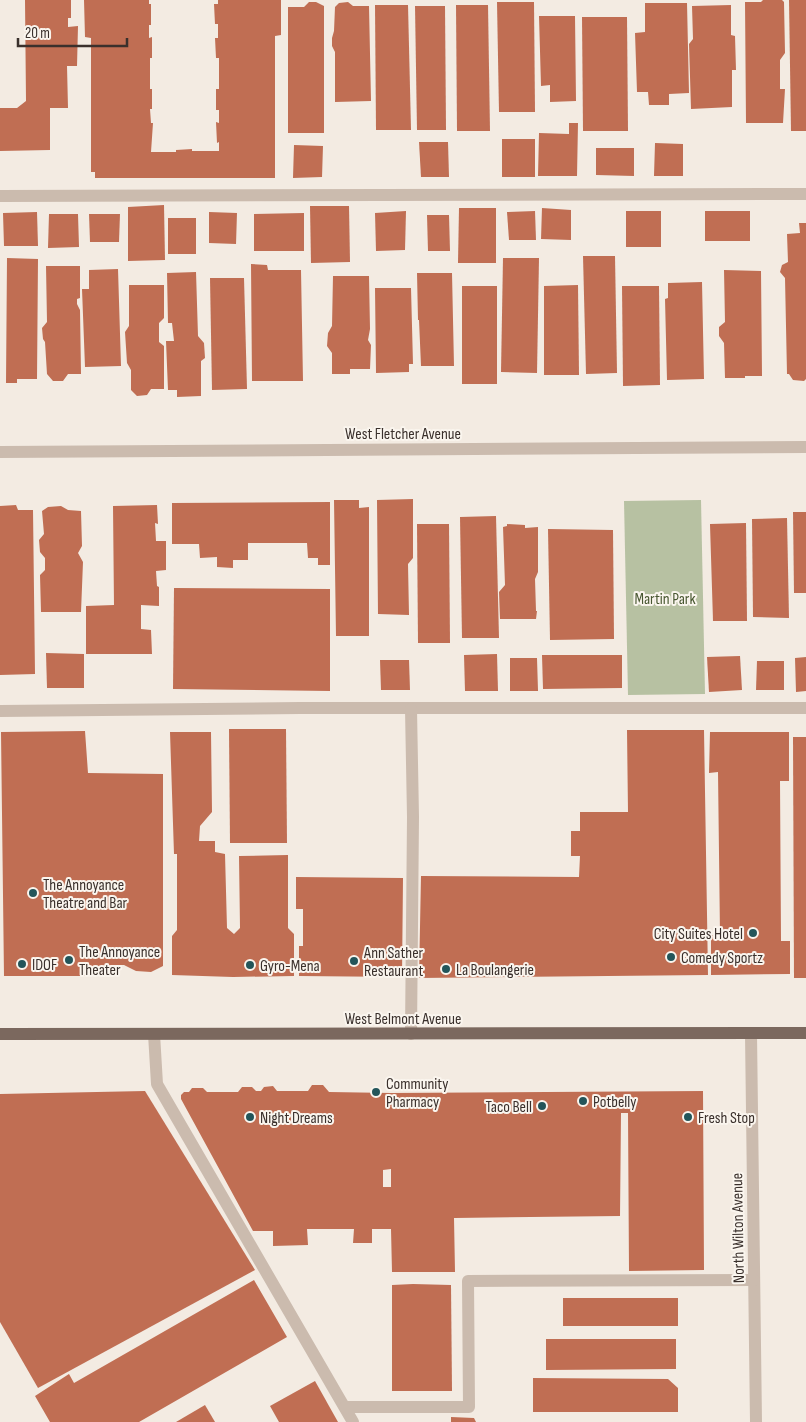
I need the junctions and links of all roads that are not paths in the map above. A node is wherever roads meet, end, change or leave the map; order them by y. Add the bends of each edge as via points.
1 (806, 194) edge
2 (0, 196) edge
3 (806, 447) edge
4 (0, 452) edge
5 (806, 708) edge
6 (411, 709) junction
7 (0, 711) edge
8 (0, 1034) edge
9 (154, 1034) junction
10 (411, 1034) junction
11 (751, 1034) junction
12 (806, 1034) edge
13 (754, 1280) junction
14 (345, 1407) junction
15 (353, 1422) edge
16 (756, 1422) edge

1 - 2 street
3 - 4 street, West Fletcher Avenue
5 - 6 street
6 - 7 street
6 - 10 street
8 - 9 main road, West Belmont Avenue
9 - 10 main road, West Belmont Avenue
9 - 14 street via 157,1084
10 - 11 main road, West Belmont Avenue
11 - 12 main road, West Belmont Avenue
11 - 13 street, North Wilton Avenue
13 - 14 street via 468,1281 469,1407
13 - 16 street, North Wilton Avenue
14 - 15 street

